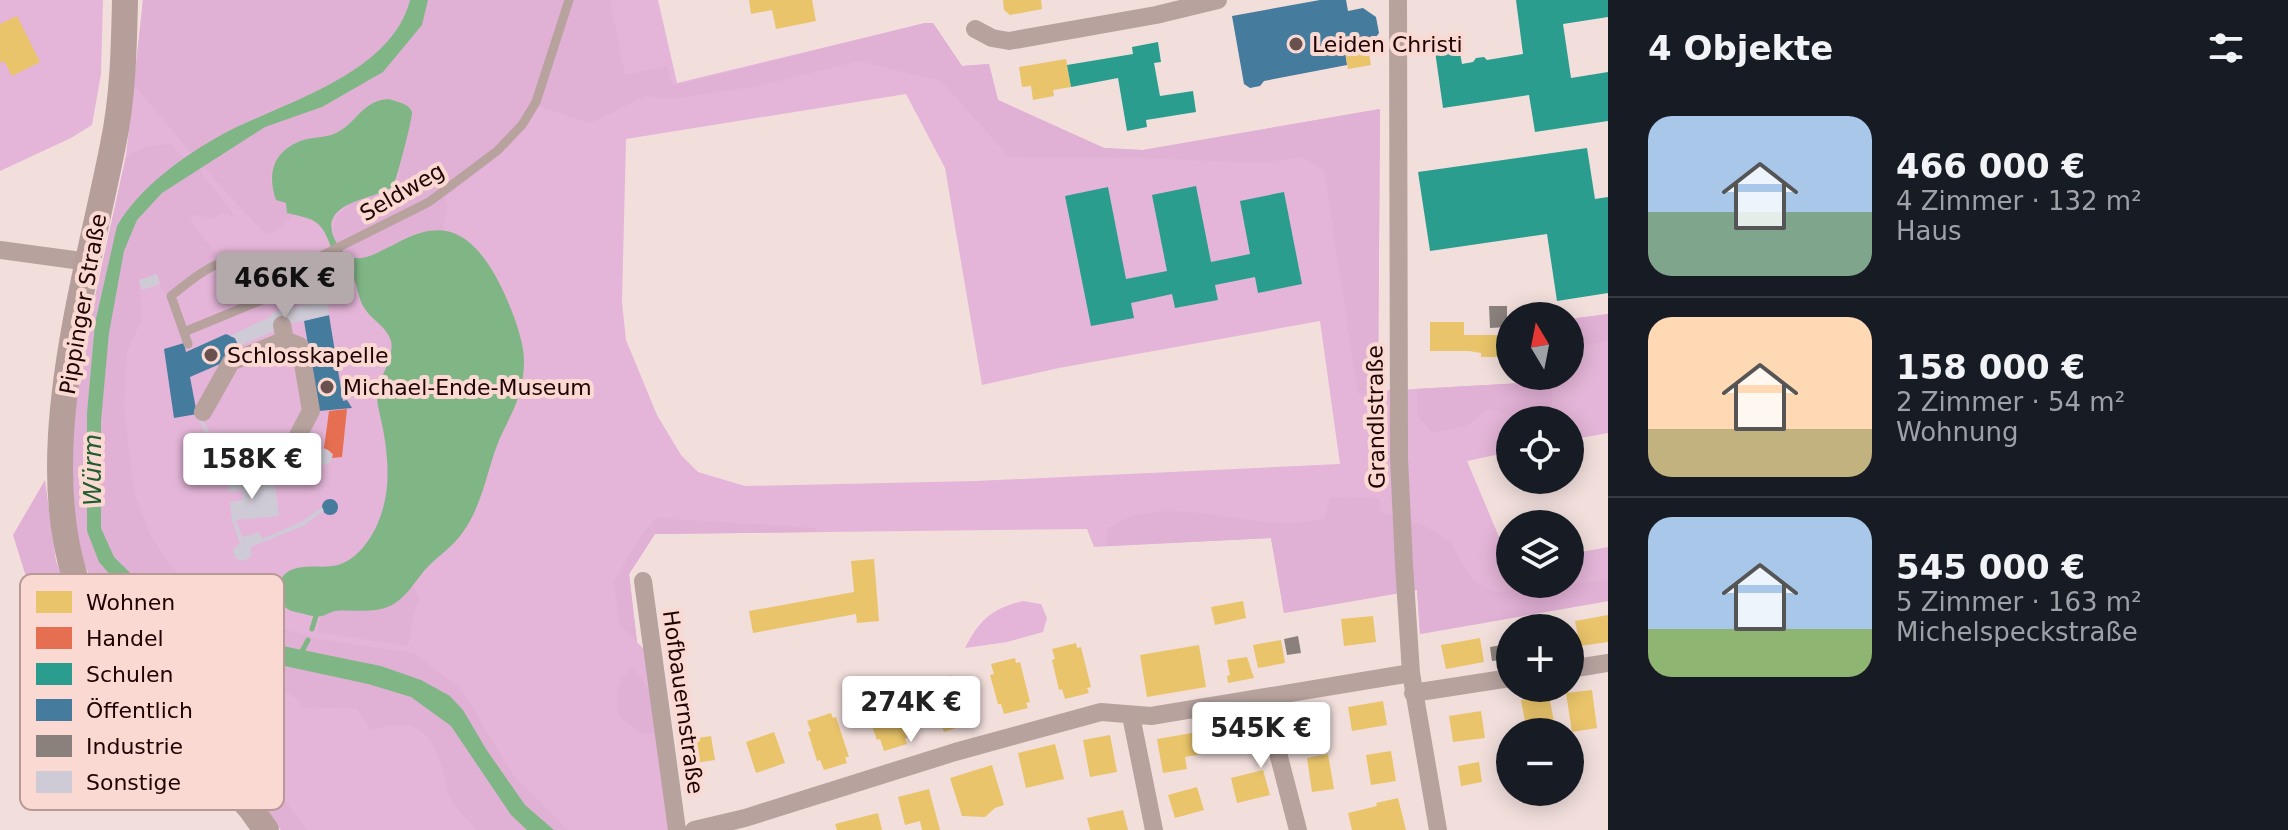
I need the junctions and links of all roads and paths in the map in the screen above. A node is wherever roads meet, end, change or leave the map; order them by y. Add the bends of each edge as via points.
1 (125, 0) edge
2 (569, 0) edge
3 (1218, 0) edge
4 (1398, 0) edge
5 (975, 29) dead end
6 (0, 250) edge
7 (89, 262) junction
8 (276, 294) dead end
9 (184, 332) junction
10 (188, 344) dead end
11 (203, 412) dead end
12 (293, 445) dead end
13 (72, 574) edge
14 (643, 581) dead end
15 (1608, 663) edge
16 (1584, 667) edge
17 (1411, 673) junction
18 (1496, 680) edge
19 (1413, 693) junction
20 (1264, 699) junction
21 (1131, 716) junction
22 (249, 810) edge
23 (266, 830) edge
24 (677, 830) edge
25 (694, 830) edge
26 (1154, 830) edge
27 (1298, 830) edge
28 (1438, 830) edge

1 - 7 main road, Pippinger Straße via 116,131
2 - 9 lane, Seldweg via 536,102 497,151 429,202 271,280 238,262 216,264 171,296
3 - 5 street via 1009,41
4 - 17 street, Grandlstraße via 1399,458
6 - 7 street
7 - 13 main road, Pippinger Straße via 71,347 61,439 62,504
8 - 9 lane
9 - 10 lane
11 - 12 street via 228,387 231,362 284,332 300,346 311,411
14 - 24 street, Hofbauernstraße
15 - 16 street
17 - 19 street, Grandlstraße
17 - 20 street
18 - 19 street
19 - 28 street, Grandlstraße
20 - 21 street
20 - 27 street
21 - 25 street via 1101,712
21 - 26 street
22 - 23 main road, Pippinger Straße

